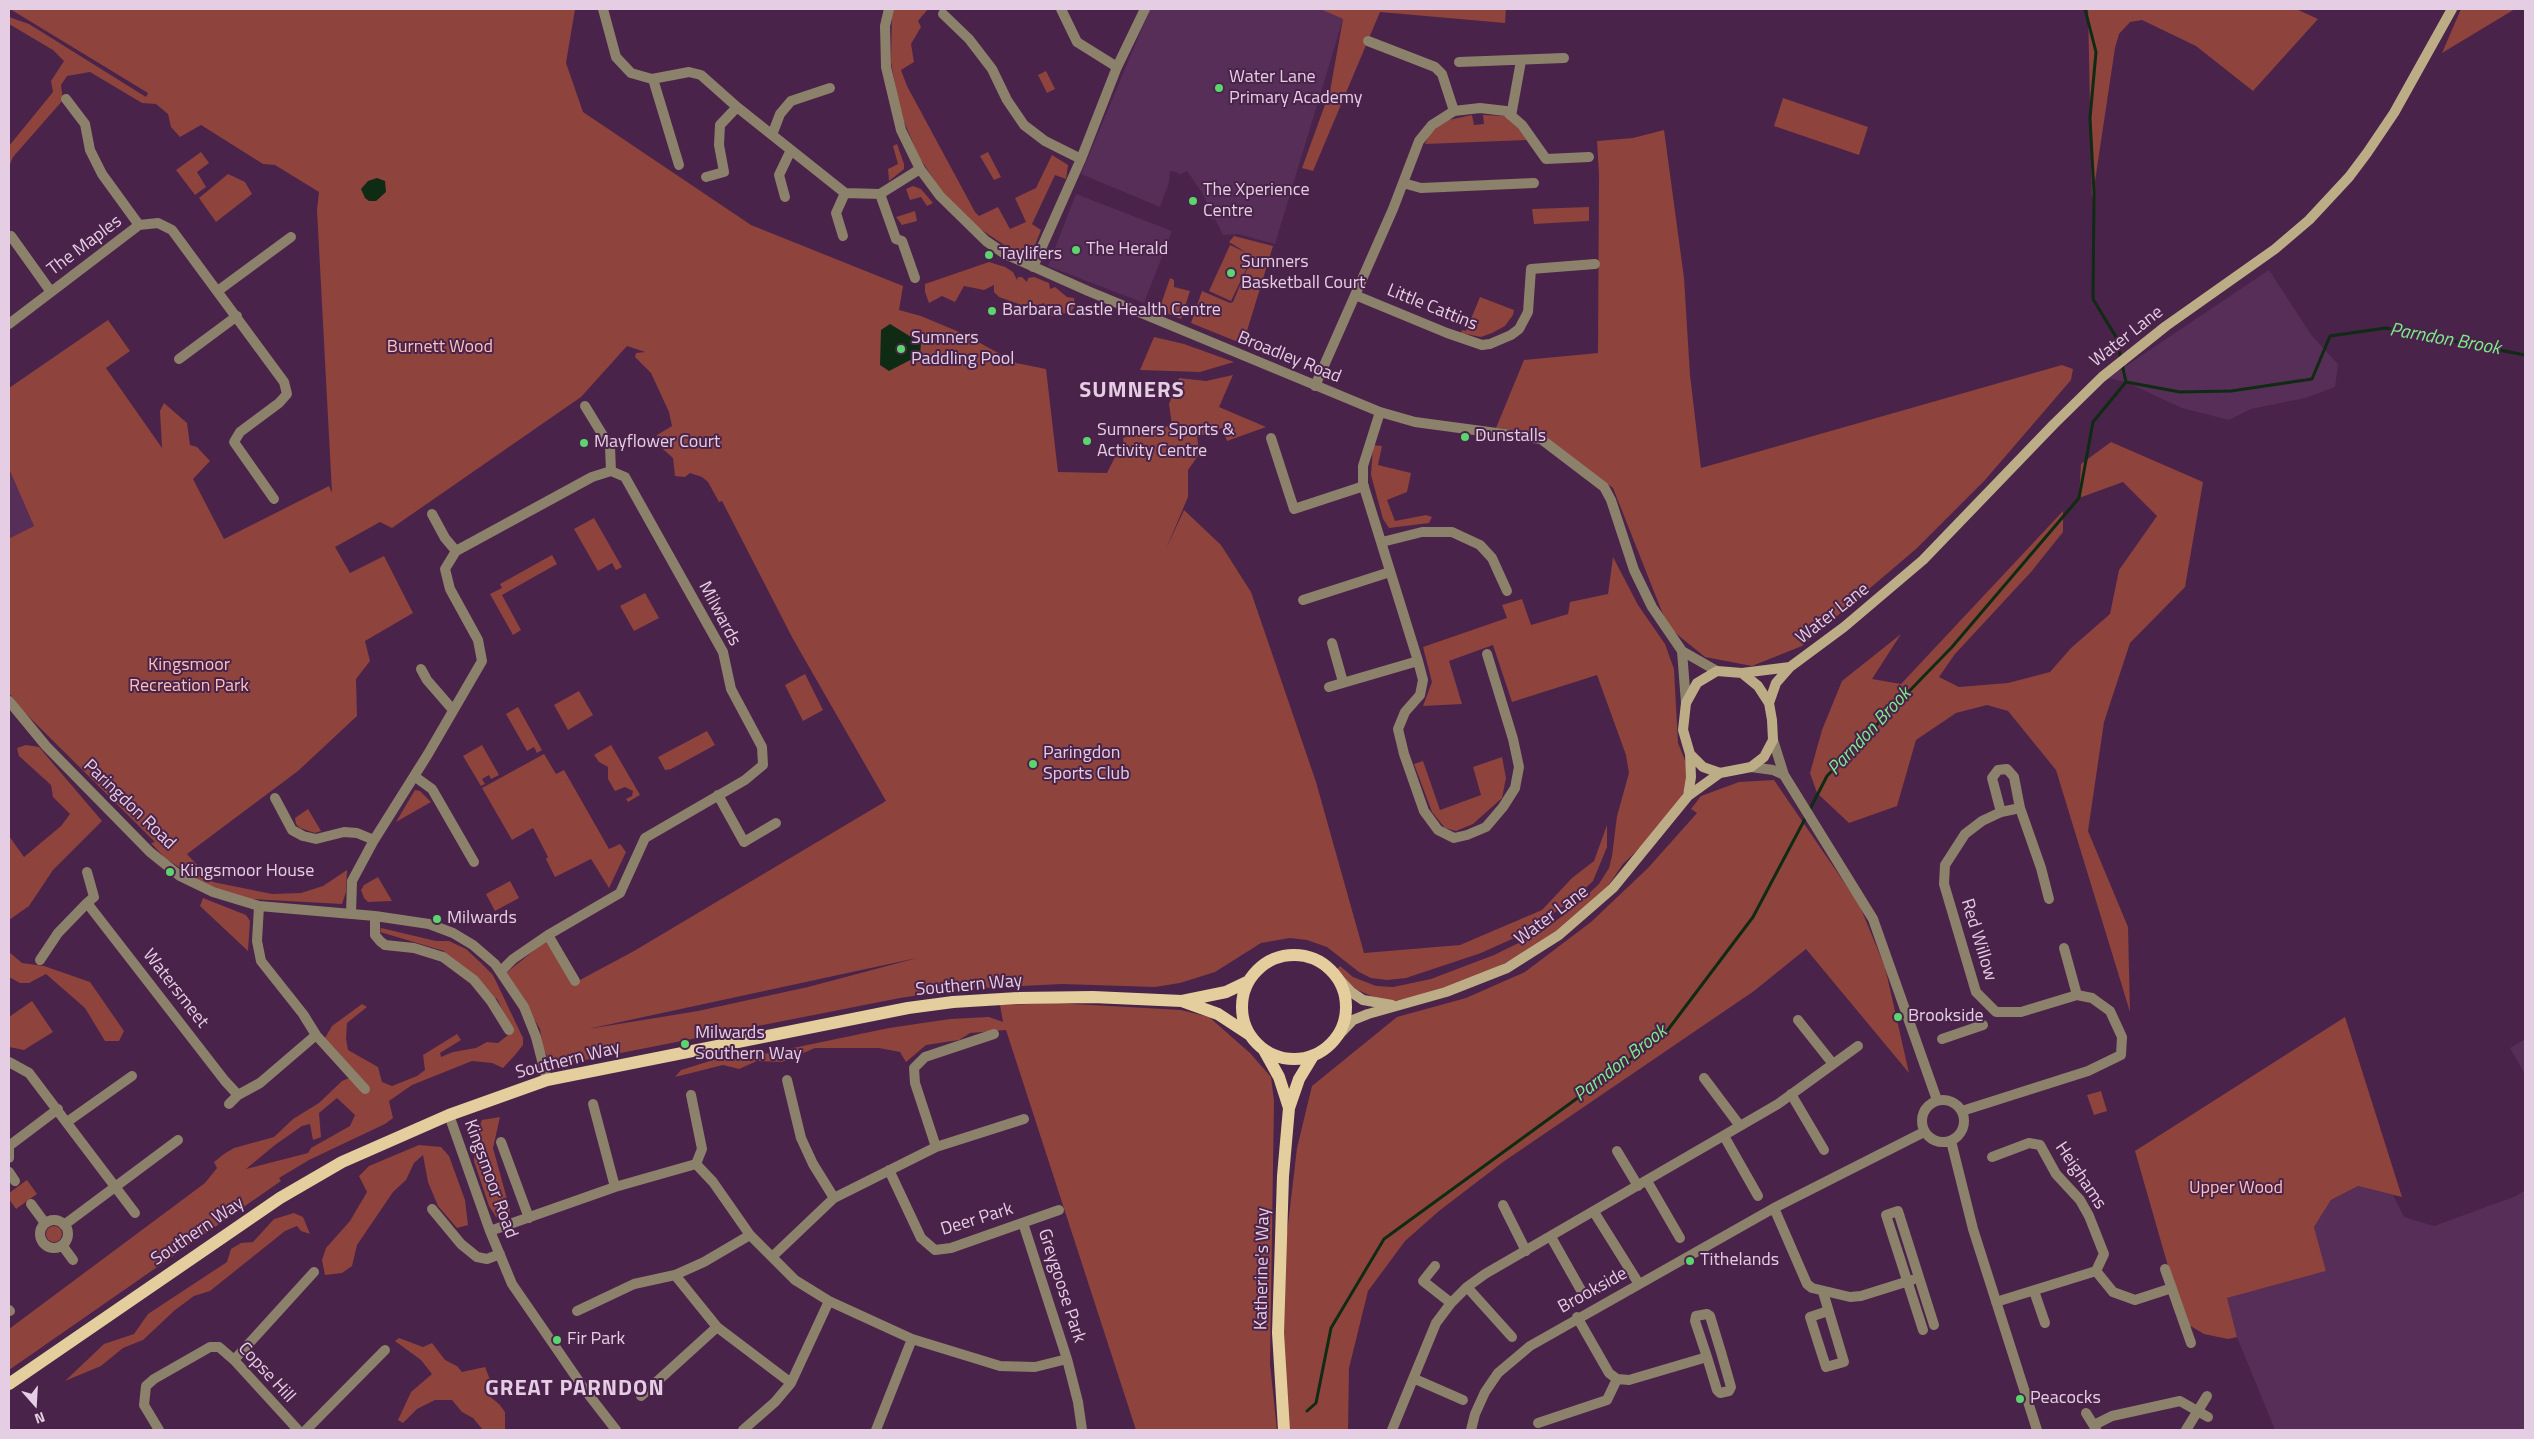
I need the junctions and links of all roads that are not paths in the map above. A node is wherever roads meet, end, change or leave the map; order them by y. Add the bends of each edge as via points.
1 (603, 9) edge
2 (889, 9) edge
3 (1061, 9) edge
4 (1145, 9) edge
5 (2452, 9) edge
6 (943, 14) dead end
7 (1368, 41) dead end
8 (1564, 58) dead end
9 (1521, 60) junction
10 (1459, 62) dead end
11 (1117, 67) junction
12 (653, 79) junction
13 (830, 88) dead end
14 (66, 99) dead end
15 (737, 107) junction
16 (1454, 111) junction
17 (1511, 116) junction
18 (772, 135) junction
19 (791, 150) junction
20 (1589, 157) dead end
21 (1081, 159) junction
22 (679, 165) dead end
23 (920, 169) junction
24 (706, 177) dead end
25 (1402, 183) junction
26 (1534, 183) dead end
27 (845, 193) junction
28 (880, 194) junction
29 (785, 197) dead end
30 (138, 225) junction
31 (11, 236) dead end
32 (843, 236) dead end
33 (291, 237) dead end
34 (1595, 264) dead end
35 (1033, 267) junction
36 (915, 278) dead end
37 (219, 290) junction
38 (51, 292) junction
39 (1355, 294) junction
40 (237, 316) junction
41 (9, 324) edge
42 (179, 360) dead end
43 (1315, 386) junction
44 (585, 406) dead end
45 (1380, 412) junction
46 (1270, 438) dead end
47 (611, 471) junction
48 (1364, 486) junction
49 (274, 499) dead end
50 (432, 514) dead end
51 (1382, 542) junction
52 (456, 551) junction
53 (1390, 572) junction
54 (1507, 591) dead end
55 (1303, 600) dead end
56 (1332, 643) dead end
57 (1682, 652) junction
58 (1487, 654) dead end
59 (1418, 661) junction
60 (1790, 667) junction
61 (421, 669) dead end
62 (1717, 671) junction
63 (1742, 673) junction
64 (1343, 682) junction
65 (1329, 687) dead end
66 (9, 701) edge
67 (1686, 703) junction
68 (1768, 703) junction
69 (453, 710) junction
70 (1773, 740) junction
71 (1690, 754) junction
72 (1751, 767) junction
73 (1720, 773) junction
74 (1784, 775) junction
75 (414, 776) junction
76 (718, 795) junction
77 (1688, 796) junction
78 (275, 798) dead end
79 (2020, 808) junction
80 (2001, 812) junction
81 (776, 823) dead end
82 (374, 840) junction
83 (474, 862) dead end
84 (87, 872) dead end
85 (2049, 899) dead end
86 (87, 903) junction
87 (259, 906) junction
88 (351, 914) junction
89 (374, 916) junction
90 (548, 935) junction
91 (2064, 948) dead end
92 (40, 960) dead end
93 (501, 971) junction
94 (1339, 979) junction
95 (576, 981) dead end
96 (1247, 982) junction
97 (2078, 995) junction
98 (1182, 1001) junction
99 (1396, 1006) junction
100 (1798, 1020) dead end
101 (1983, 1025) dead end
102 (509, 1030) dead end
103 (994, 1034) dead end
104 (316, 1035) junction
105 (1250, 1035) junction
106 (1337, 1037) junction
107 (1942, 1039) dead end
108 (1858, 1046) dead end
109 (1264, 1050) junction
110 (1313, 1056) junction
111 (9, 1062) edge
112 (1833, 1064) junction
113 (132, 1076) dead end
114 (1704, 1078) dead end
115 (547, 1080) junction
116 (787, 1080) dead end
117 (365, 1090) dead end
118 (1791, 1094) junction
119 (238, 1095) junction
120 (691, 1095) dead end
121 (1936, 1100) junction
122 (229, 1104) dead end
123 (593, 1104) dead end
124 (1289, 1108) junction
125 (58, 1109) junction
126 (1962, 1111) junction
127 (449, 1115) junction
128 (1024, 1119) dead end
129 (68, 1122) junction
130 (1740, 1126) junction
131 (1924, 1132) junction
132 (1724, 1136) junction
133 (178, 1140) dead end
134 (1951, 1141) junction
135 (501, 1142) dead end
136 (9, 1147) edge
137 (936, 1147) junction
138 (1824, 1150) dead end
139 (1617, 1151) dead end
140 (1992, 1157) dead end
141 (9, 1158) edge
142 (696, 1164) junction
143 (889, 1170) junction
144 (9, 1172) edge
145 (15, 1181) dead end
146 (1642, 1184) junction
147 (116, 1186) junction
148 (615, 1187) junction
149 (1758, 1196) dead end
150 (834, 1198) junction
151 (31, 1204) dead end
152 (1503, 1205) dead end
153 (1774, 1208) junction
154 (432, 1209) dead end
155 (1059, 1210) dead end
156 (1594, 1212) junction
157 (135, 1213) dead end
158 (529, 1218) junction
159 (45, 1223) junction
160 (1023, 1223) junction
161 (64, 1225) junction
162 (490, 1232) junction
163 (750, 1235) junction
164 (1551, 1236) junction
165 (1680, 1238) dead end
166 (62, 1245) junction
167 (1526, 1251) junction
168 (500, 1254) junction
169 (772, 1256) junction
170 (73, 1260) dead end
171 (1435, 1266) dead end
172 (2165, 1269) dead end
173 (2096, 1271) junction
174 (314, 1272) dead end
175 (675, 1274) junction
176 (1919, 1278) junction
177 (1907, 1281) junction
178 (1639, 1284) junction
179 (1467, 1287) junction
180 (2172, 1288) junction
181 (2034, 1290) junction
182 (1582, 1292) dead end
183 (1823, 1292) junction
184 (829, 1301) junction
185 (1996, 1302) junction
186 (1450, 1303) junction
187 (577, 1311) dead end
188 (1828, 1311) junction
189 (1578, 1318) junction
190 (2045, 1323) dead end
191 (1934, 1325) dead end
192 (717, 1327) junction
193 (1923, 1330) dead end
194 (1512, 1336) dead end
195 (912, 1339) junction
196 (2192, 1343) dead end
197 (384, 1350) dead end
198 (1707, 1357) junction
199 (1067, 1359) junction
200 (234, 1360) junction
201 (1415, 1378) junction
202 (1617, 1379) junction
203 (791, 1383) junction
204 (9, 1384) edge
205 (641, 1396) dead end
206 (2207, 1396) dead end
207 (1463, 1400) dead end
208 (2198, 1411) junction
209 (2086, 1412) dead end
210 (2208, 1417) dead end
211 (1538, 1423) dead end
212 (2095, 1427) edge
213 (158, 1430) edge
214 (298, 1430) edge
215 (306, 1430) edge
216 (616, 1430) edge
217 (743, 1430) edge
218 (876, 1430) edge
219 (1082, 1430) edge
220 (1284, 1430) edge
221 (1392, 1430) edge
222 (1471, 1430) edge
223 (2037, 1430) edge
224 (2186, 1430) edge

1 - 12 street via 616,57 631,73
2 - 23 street, Broadley Road via 885,26 886,67 901,130
3 - 11 street via 1077,42
4 - 11 street
5 - 60 main road, Water Lane via 2394,113 2367,153 2308,220 2268,255 2116,365 2054,424 1923,560 1844,627
6 - 21 street via 969,39 992,69 1024,125 1045,141
7 - 16 street via 1435,67 1442,74
8 - 9 street
9 - 10 street
9 - 17 street
11 - 21 street
12 - 15 street via 689,72 701,75
12 - 22 street
13 - 18 street via 791,101 780,114
14 - 30 street, The Maples via 85,124 90,150 102,174
15 - 18 street
15 - 24 street via 720,125 719,145 724,172
16 - 17 street via 1480,108 1506,111
16 - 25 street via 1432,125 1419,141
17 - 20 street via 1522,125 1546,159
18 - 19 street
19 - 27 street
19 - 29 street via 779,175
21 - 35 street
23 - 28 street
23 - 35 street, Broadley Road via 968,225 1005,254
25 - 26 street via 1422,188
25 - 39 street
27 - 28 street
27 - 32 street via 836,213
28 - 36 street
30 - 37 street, The Maples via 158,223 172,230
30 - 38 street, The Maples
31 - 38 street, The Maples
33 - 37 street
34 - 39 street, Little Cattins via 1531,269 1528,312 1519,329 1512,335 1482,345
35 - 43 street, Broadley Road
37 - 40 street, The Maples
38 - 41 street, The Maples
39 - 43 street
40 - 42 street
40 - 49 street, The Maples via 284,382 287,394 279,404 240,432 234,442
43 - 45 street, Broadley Road
44 - 47 street via 610,447
45 - 48 street via 1363,466
45 - 57 street, Broadley Road via 1415,422 1540,439 1604,487 1641,588
46 - 48 street via 1294,509
47 - 52 street via 592,477
47 - 76 street, Milwards via 626,477 720,646 731,689 762,747 762,765 745,780
48 - 51 street
50 - 52 street
51 - 53 street
51 - 54 street via 1422,532 1452,532 1480,545 1492,558
52 - 69 street via 445,569 449,584 478,640 482,661
53 - 55 street
53 - 59 street
56 - 64 street
57 - 62 street, Broadley Road
57 - 67 street, Broadley Road
58 - 59 street via 1514,739 1518,767 1515,788 1486,827 1454,838 1438,830 1424,811 1398,729 1404,712 1420,695 1423,680
59 - 64 street
60 - 63 main road, Water Lane
60 - 68 main road, Water Lane via 1776,683
61 - 69 street
62 - 63 main road
62 - 67 main road via 1697,683
63 - 68 main road via 1758,686
64 - 65 street
66 - 87 street, Paringdon Road via 46,746 150,852 180,876 213,892
67 - 71 main road via 1683,730
68 - 70 main road
69 - 75 street
70 - 72 main road via 1764,757
70 - 74 street
71 - 73 main road via 1703,767
71 - 77 main road
72 - 73 main road
72 - 74 street
73 - 77 main road, Water Lane
74 - 121 street via 1873,919
75 - 82 street
75 - 83 street via 432,790
76 - 81 street via 744,842
76 - 90 street, Milwards via 645,838 620,893
77 - 99 main road, Water Lane via 1613,888 1560,935 1507,968 1446,992
78 - 82 street via 292,830 303,836 316,839 344,832
79 - 80 street, Red Willow
79 - 80 street via 2014,777 2007,769 1998,770 1992,778
79 - 85 street
80 - 97 street, Red Willow via 1965,834 1946,866 1944,884 1976,992 1996,1012 2021,1012
82 - 88 street via 352,881
84 - 86 street via 94,897
86 - 92 street via 58,933
86 - 119 street, Watersmeet
87 - 88 street, Paringdon Road
87 - 104 street via 257,941 261,962
88 - 89 street, Paringdon Road
89 - 93 street, Paringdon Road via 428,924 453,933 474,945
89 - 102 street via 375,935 385,945 414,948 443,958 474,980
90 - 93 street, Milwards
90 - 95 street
91 - 97 street
93 - 115 street, Paringdon Road via 524,1007
94 - 96 main road via 1320,961 1291,954 1262,964
94 - 99 main road, Water Lane via 1363,1000
94 - 106 main road via 1347,1002 1345,1021
96 - 98 main road, Southern Way via 1226,992
96 - 105 main road via 1241,1006 1242,1019
97 - 126 street via 2092,998 2110,1011 2122,1037 2121,1054 2088,1071
98 - 105 main road, Southern Way via 1218,1014
98 - 115 main road, Southern Way via 1084,997 944,1003
99 - 106 main road, Water Lane via 1353,1020
100 - 112 street
101 - 107 street
103 - 137 street via 925,1057 914,1068 915,1083
104 - 117 street
104 - 119 street via 260,1083
105 - 109 main road
106 - 110 main road
108 - 112 street
109 - 110 main road via 1286,1059
109 - 124 main road, Katherine's Way
110 - 124 main road, Katherine's Way via 1299,1079
111 - 125 street via 29,1073
112 - 118 street
113 - 129 street
114 - 130 street
115 - 127 main road, Southern Way
116 - 150 street via 802,1138 813,1164
118 - 130 street
118 - 138 street
119 - 122 street
120 - 142 street via 702,1149
121 - 126 street via 1951,1101
121 - 131 street via 1923,1113
123 - 148 street
124 - 220 main road, Katherine's Way via 1278,1303
125 - 129 street
125 - 136 street
126 - 134 street via 1962,1132
127 - 162 street, Kingsmoor Road
127 - 204 main road, Southern Way via 342,1162 280,1198
128 - 137 street
129 - 147 street
130 - 132 street
131 - 134 street via 1939,1142
131 - 153 street, Brookside
132 - 146 street
132 - 149 street
133 - 147 street
134 - 185 street via 1973,1229
135 - 158 street
136 - 141 street
137 - 143 street
139 - 146 street
140 - 173 street, Heighams via 2029,1143 2040,1145 2056,1174 2080,1200 2089,1216 2104,1254
142 - 148 street
142 - 163 street, Greygoose Park via 713,1182
143 - 150 street
143 - 160 street, Deer Park via 921,1238 935,1250 951,1248
144 - 145 street
146 - 156 street
146 - 165 street
147 - 157 street
147 - 161 street
148 - 158 street
150 - 169 street
151 - 159 street
152 - 167 street
153 - 178 street, Brookside
153 - 183 street via 1807,1284
154 - 168 street, Kingsmoor Road via 461,1244 477,1257 487,1259
155 - 160 street, Deer Park
156 - 164 street
156 - 178 street
158 - 162 street
159 - 161 street via 53,1220
159 - 166 street via 40,1233 42,1242 54,1248
160 - 199 street, Greygoose Park
161 - 166 street via 67,1237
162 - 168 street, Kingsmoor Road
163 - 169 street, Greygoose Park
163 - 175 street via 704,1262
164 - 167 street
164 - 182 street
166 - 170 street
167 - 179 street
168 - 216 street, Kingsmoor Road via 512,1284 584,1390
169 - 184 street, Greygoose Park via 795,1280
171 - 186 street via 1423,1281
172 - 180 street
173 - 180 street via 2113,1292 2135,1300
173 - 181 street
174 - 200 street
175 - 187 street via 634,1284
175 - 192 street
176 - 177 street
176 - 177 street via 1898,1211 1886,1215
176 - 191 street
177 - 183 street via 1860,1296
177 - 193 street
178 - 189 street, Brookside
179 - 186 street
179 - 194 street
180 - 196 street
181 - 185 street
181 - 190 street
183 - 188 street
184 - 195 street, Greygoose Park
184 - 203 street
185 - 223 street
186 - 201 street via 1436,1323
188 - 188 street via 1844,1362 1826,1367 1810,1317
189 - 202 street via 1609,1373
189 - 222 street, Brookside via 1530,1346 1498,1373 1485,1392
192 - 203 street
192 - 205 street
195 - 199 street, Greygoose Park via 1000,1366 1036,1367
195 - 218 street
197 - 215 street
198 - 198 street via 1717,1390 1720,1393 1730,1391 1721,1352 1707,1314 1696,1316 1695,1321
198 - 202 street via 1629,1380
199 - 219 street, Greygoose Park
200 - 213 street, Copse Hill via 219,1347 210,1347 146,1386 144,1405
200 - 214 street, Copse Hill
201 - 207 street
201 - 221 street
202 - 211 street via 1607,1400
203 - 217 street
206 - 208 street
208 - 210 street
208 - 212 street via 2180,1401 2112,1416
208 - 224 street
209 - 212 street

